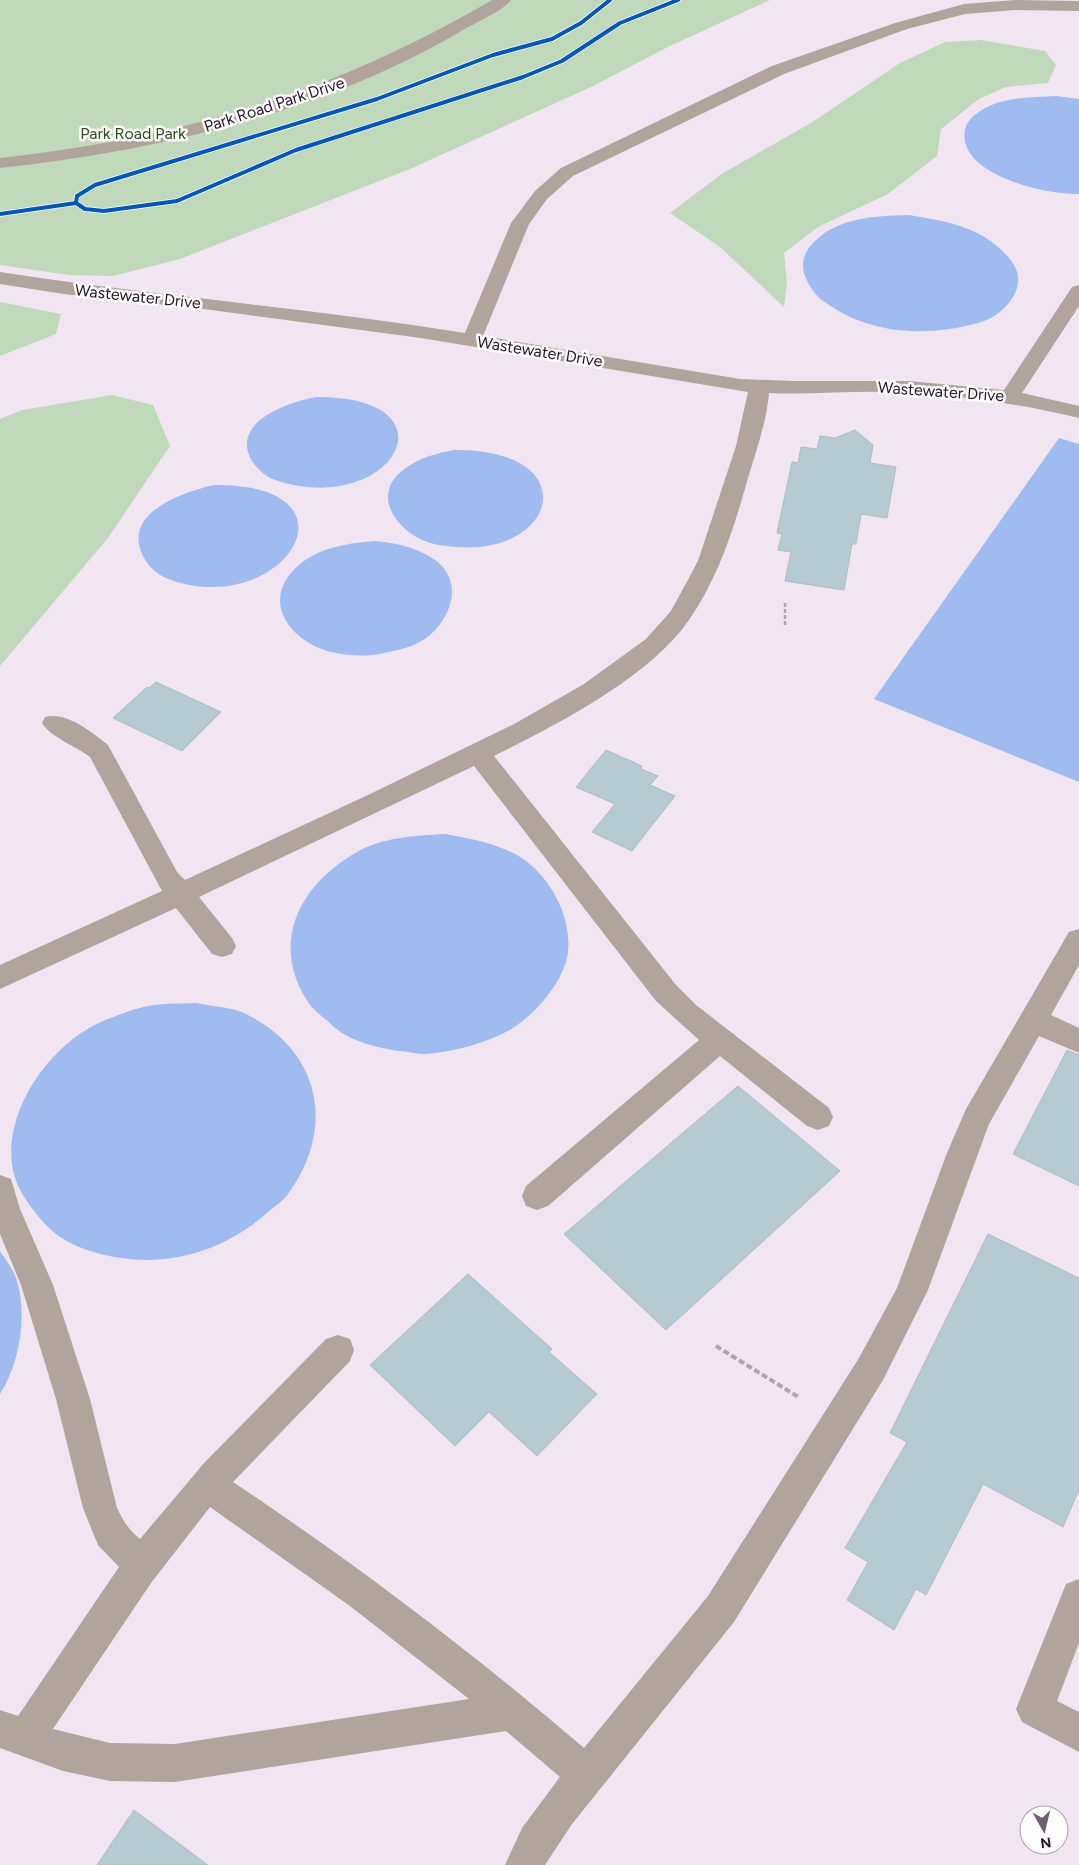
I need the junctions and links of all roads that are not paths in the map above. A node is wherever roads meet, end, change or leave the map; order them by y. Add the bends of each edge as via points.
1 (503, 0) edge
2 (1079, 6) edge
3 (0, 163) edge
4 (0, 278) edge
5 (1079, 291) edge
6 (472, 340) junction
7 (759, 387) junction
8 (1010, 396) junction
9 (1079, 412) edge
10 (54, 722) dead end
11 (478, 753) junction
12 (179, 896) junction
13 (1079, 940) edge
14 (222, 946) dead end
15 (0, 978) edge
16 (1032, 1020) junction
17 (720, 1039) junction
18 (1079, 1040) edge
19 (818, 1117) dead end
20 (0, 1189) edge
21 (537, 1196) dead end
22 (338, 1350) dead end
23 (207, 1485) junction
24 (142, 1564) junction
25 (1079, 1597) edge
26 (512, 1711) junction
27 (13, 1733) edge
28 (1079, 1733) edge
29 (586, 1775) junction
30 (525, 1865) edge

1 - 3 lane, Park Road Park Drive via 441,36 369,70 263,109 144,142 60,157
2 - 6 lane via 979,6 927,17 778,70 567,172 541,195 520,223
4 - 6 lane, Wastewater Drive
5 - 8 lane
6 - 7 lane, Wastewater Drive
7 - 8 lane, Wastewater Drive via 933,388
7 - 11 lane via 756,415 711,562 684,610 650,649 591,691
8 - 9 lane, Wastewater Drive
10 - 12 lane via 99,751
11 - 12 lane
11 - 17 lane via 666,993
12 - 14 lane
12 - 15 lane
13 - 16 lane
16 - 18 lane
16 - 29 lane via 963,1147 923,1263 891,1334 871,1369 721,1609
17 - 19 lane
17 - 21 lane
20 - 24 lane via 5,1209 37,1285 71,1392 100,1508 110,1533
22 - 23 lane
23 - 24 lane
23 - 26 lane via 396,1618
24 - 27 lane
25 - 28 lane via 1035,1708
26 - 27 lane via 175,1763 110,1762 63,1752
26 - 29 lane
29 - 30 lane via 543,1829

